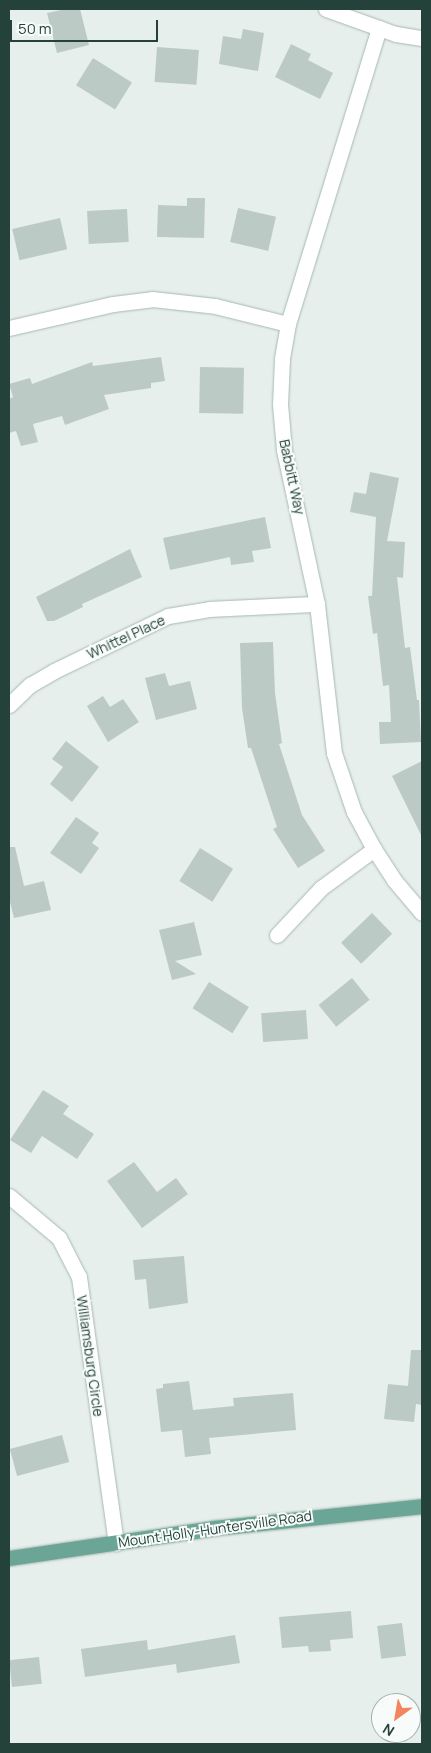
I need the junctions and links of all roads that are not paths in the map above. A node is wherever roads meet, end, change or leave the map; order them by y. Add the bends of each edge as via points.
1 (326, 9) edge
2 (379, 28) junction
3 (422, 38) edge
4 (288, 324) junction
5 (9, 328) edge
6 (317, 604) junction
7 (9, 705) edge
8 (374, 849) junction
9 (422, 913) edge
10 (278, 935) dead end
11 (9, 1196) edge
12 (422, 1506) edge
13 (116, 1543) junction
14 (9, 1558) edge

1 - 2 street
2 - 3 street
2 - 4 street, Babbitt Way
4 - 5 street via 207,304 152,299 113,304
4 - 6 street, Babbitt Way via 282,359 281,425
6 - 7 street, Whittel Place via 210,609 168,616 54,671 30,685
6 - 8 street, Babbitt Way via 334,753 344,787
8 - 9 street, Babbitt Way via 394,880
8 - 10 street via 321,888
11 - 13 street, Williamsburg Circle via 60,1238 79,1277
12 - 13 main road, Mount Holly-Huntersville Road via 338,1513
13 - 14 main road, Mount Holly-Huntersville Road

